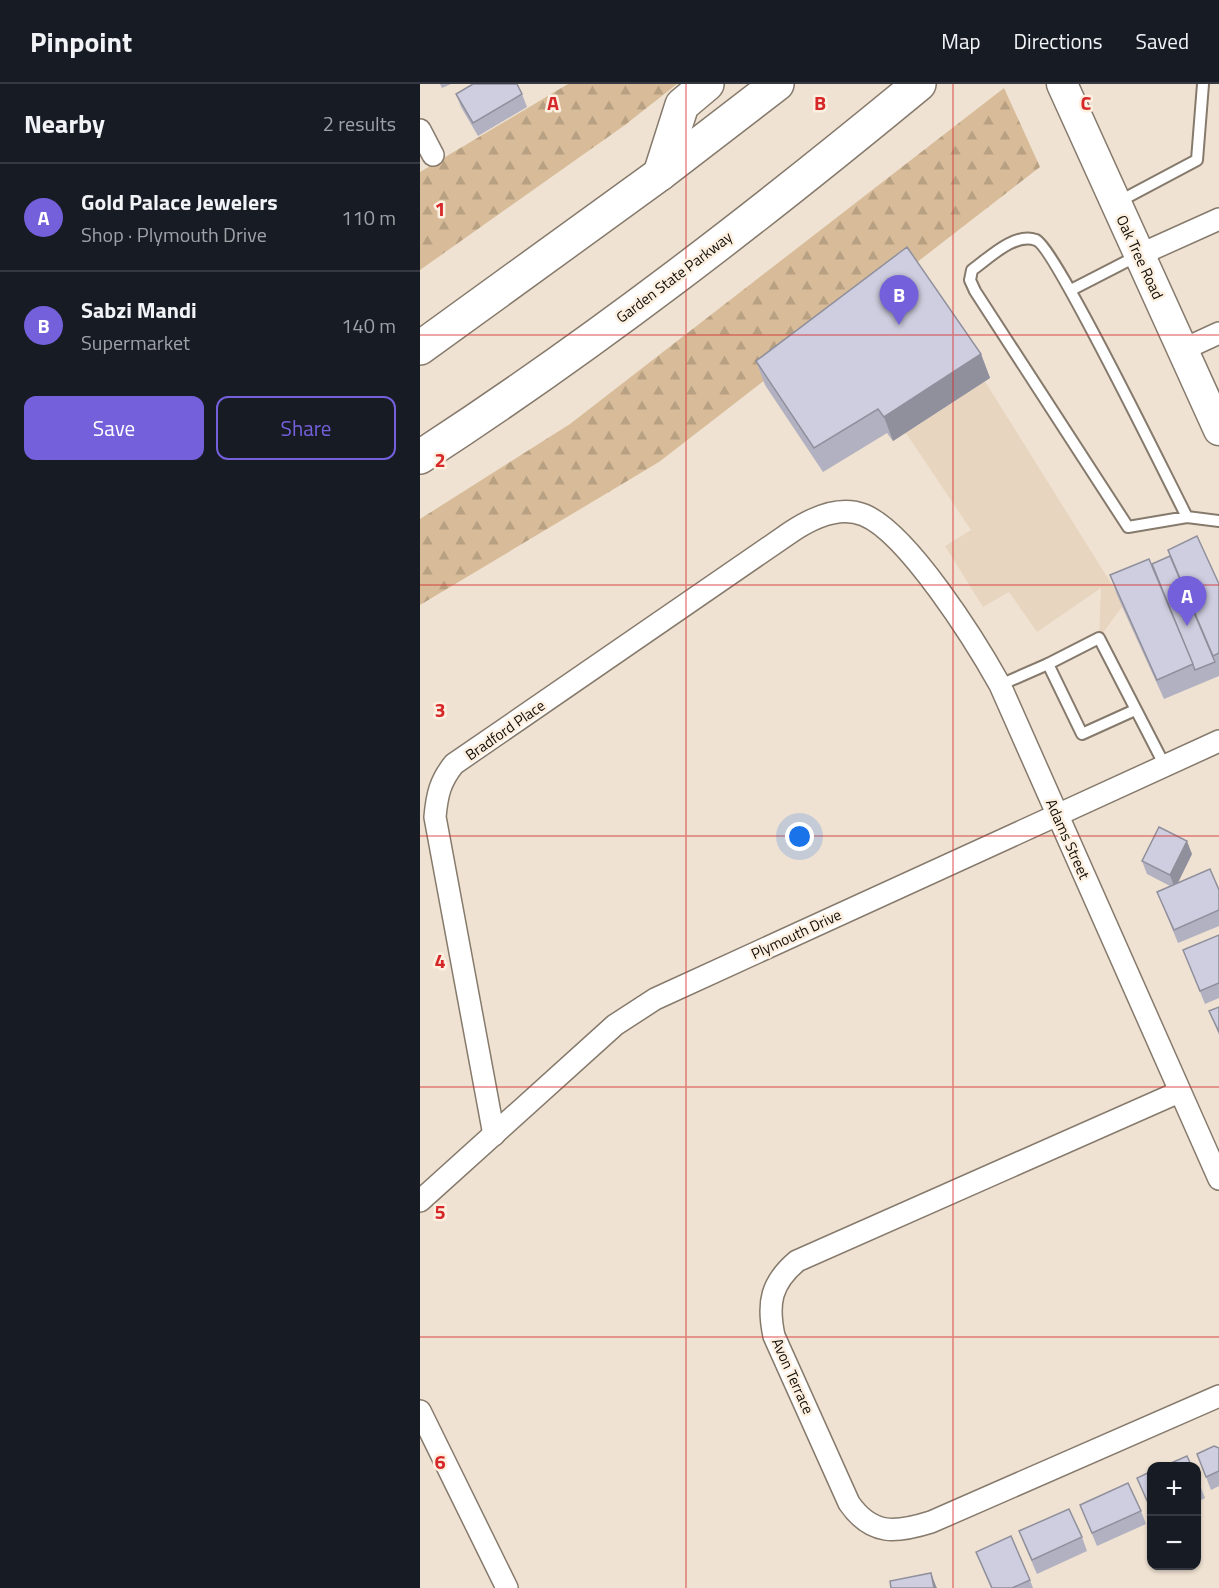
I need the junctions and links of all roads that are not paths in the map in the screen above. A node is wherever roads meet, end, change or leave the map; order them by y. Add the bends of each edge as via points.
1 (708, 84) edge
2 (777, 84) edge
3 (919, 84) edge
4 (1062, 84) edge
5 (1203, 84) edge
6 (420, 130) edge
7 (433, 155) dead end
8 (660, 174) junction
9 (1116, 203) junction
10 (1219, 219) edge
11 (1139, 255) junction
12 (1071, 290) junction
13 (1219, 333) edge
14 (420, 348) edge
15 (1182, 350) junction
16 (1217, 421) edge
17 (420, 457) edge
18 (1186, 517) junction
19 (1219, 521) edge
20 (879, 523) joint
21 (1048, 664) junction
22 (1000, 685) junction
23 (1135, 710) junction
24 (1219, 741) edge
25 (1165, 766) junction
26 (1057, 815) junction
27 (1179, 1092) junction
28 (494, 1135) junction
29 (1219, 1179) edge
30 (420, 1201) edge
31 (1219, 1396) edge
32 (420, 1410) edge
33 (507, 1588) edge

1 - 8 highway via 682,105
2 - 8 highway
3 - 17 highway, Garden State Parkway via 657,291
4 - 9 street, Oak Tree Road
5 - 9 lane via 1197,160
6 - 7 street
8 - 14 highway
9 - 11 street, Oak Tree Road
10 - 11 street
11 - 12 lane
11 - 15 street, Oak Tree Road
12 - 18 lane
12 - 18 lane via 1043,244 1035,239 1024,238 1010,244 972,270 970,280 1128,527
13 - 15 street
15 - 16 street, Oak Tree Road
18 - 19 lane
20 - 22 street, Adams Street via 939,590 976,642
20 - 28 street, Bradford Place via 862,514 842,512 813,518 454,764 442,778 435,817
21 - 22 lane
21 - 23 lane via 1082,734
21 - 23 lane via 1099,638
22 - 26 street, Adams Street
23 - 25 lane
24 - 25 street, Plymouth Drive
25 - 26 street, Plymouth Drive
26 - 27 street, Adams Street
26 - 28 street, Plymouth Drive via 655,999 615,1025
27 - 29 street, Adams Street
27 - 31 street, Avon Terrace via 798,1261 782,1274 773,1293 770,1316 774,1336 849,1503 859,1517 885,1529 897,1531 931,1522
28 - 30 street, Plymouth Drive
32 - 33 street

